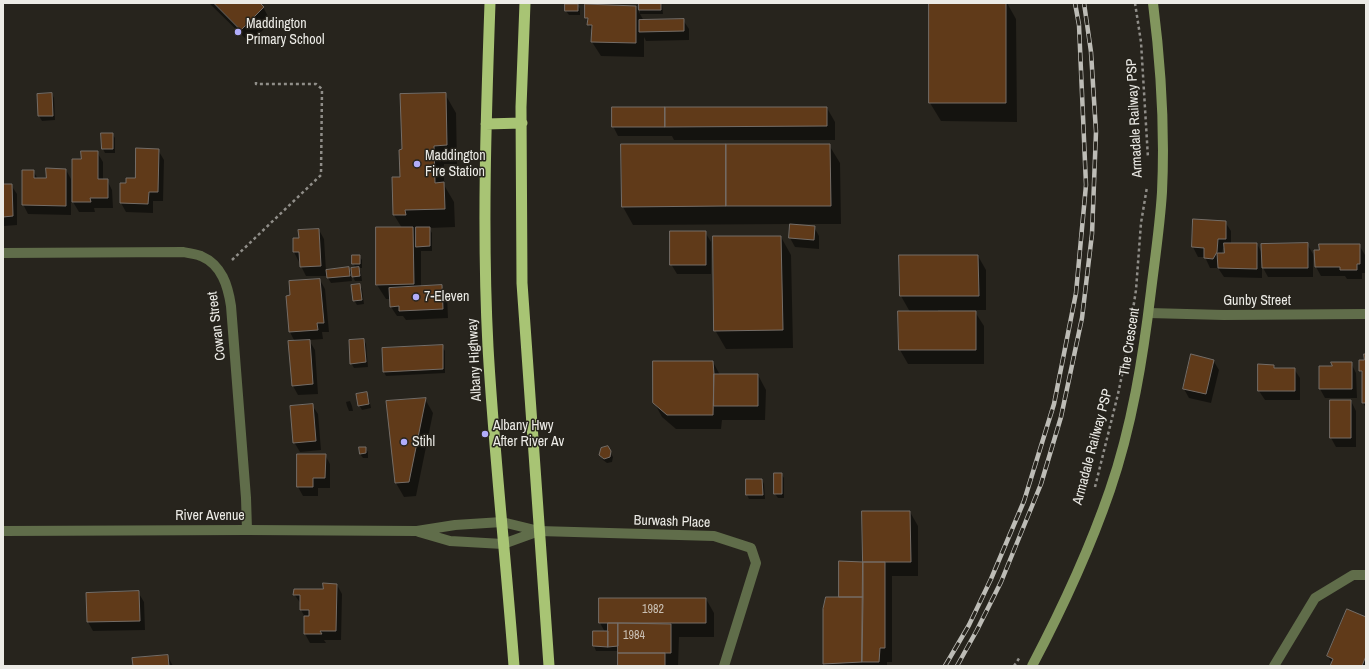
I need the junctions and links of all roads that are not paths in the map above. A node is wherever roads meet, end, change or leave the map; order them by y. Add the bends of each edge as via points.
1 (490, 3) edge
2 (525, 3) edge
3 (1152, 3) edge
4 (522, 123) junction
5 (486, 124) junction
6 (3, 254) edge
7 (1149, 313) junction
8 (1366, 314) edge
9 (502, 522) junction
10 (247, 530) junction
11 (3, 531) edge
12 (417, 531) junction
13 (539, 532) junction
14 (503, 544) junction
15 (1366, 575) edge
16 (514, 666) edge
17 (548, 666) edge
18 (724, 666) edge
19 (1032, 666) edge
20 (1274, 666) edge

1 - 5 highway, Albany Highway
2 - 4 highway
3 - 7 main road, The Crescent via 1161,85 1162,184
4 - 5 highway
4 - 13 highway via 522,283
5 - 9 highway, Albany Highway via 485,242 488,347
6 - 10 street, Cowan Street via 183,252 201,256 212,263 223,276 232,306
7 - 8 street, Gunby Street
7 - 19 main road, The Crescent via 1130,417 1110,490 1079,571
9 - 12 street, River Avenue
9 - 13 street, River Avenue
9 - 14 highway, Albany Highway
10 - 11 street, River Avenue
10 - 12 street, River Avenue
12 - 14 street, River Avenue via 450,541
13 - 14 street
13 - 17 highway
13 - 18 street, Burwash Place via 714,536 751,548 756,563
14 - 16 highway, Albany Highway
15 - 20 street via 1353,575 1315,598

